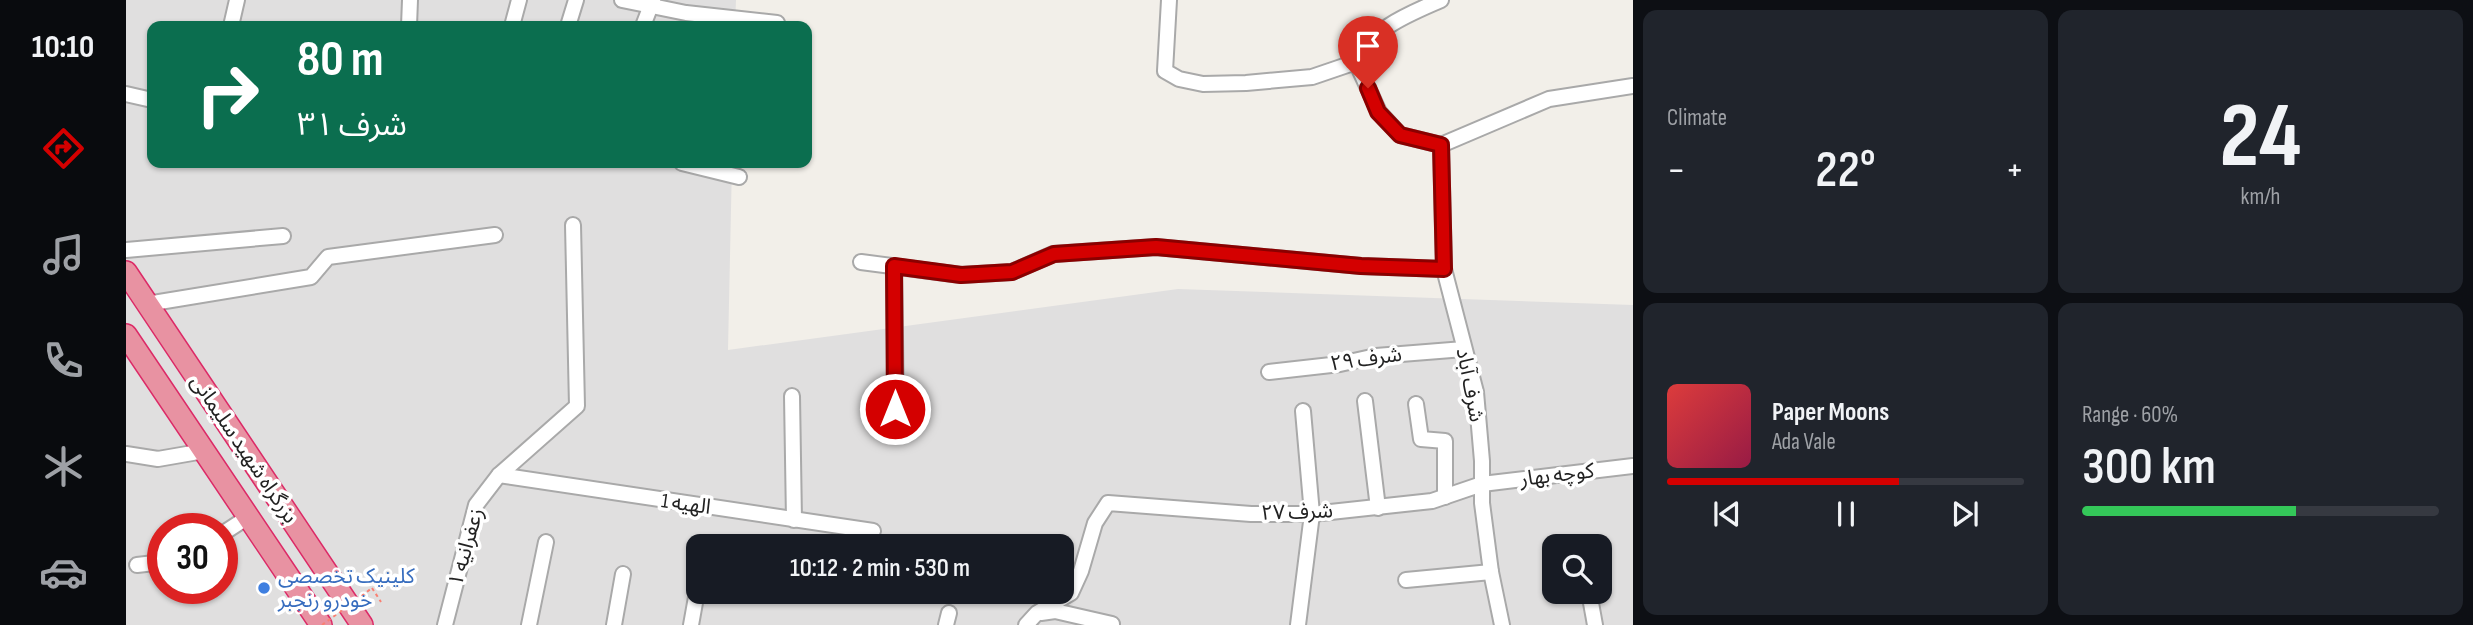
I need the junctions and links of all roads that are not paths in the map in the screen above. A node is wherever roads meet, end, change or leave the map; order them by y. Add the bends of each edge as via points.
1 (237, 0) edge
2 (411, 0) edge
3 (519, 0) edge
4 (576, 0) edge
5 (622, 0) edge
6 (1169, 0) edge
7 (1441, 0) edge
8 (652, 3) edge
9 (232, 21) edge
10 (409, 21) edge
11 (513, 21) edge
12 (570, 21) edge
13 (645, 21) edge
14 (759, 21) edge
15 (1356, 62) junction
16 (1633, 86) edge
17 (126, 94) edge
18 (147, 99) edge
19 (1441, 145) junction
20 (702, 168) edge
21 (739, 177) dead end
22 (573, 225) dead end
23 (495, 235) dead end
24 (283, 236) dead end
25 (126, 250) edge
26 (861, 262) dead end
27 (894, 266) junction
28 (1444, 269) junction
29 (126, 272) edge
30 (147, 304) junction
31 (126, 335) edge
32 (1464, 349) junction
33 (1269, 372) dead end
34 (792, 396) dead end
35 (1365, 401) dead end
36 (1416, 404) dead end
37 (895, 409) dead end
38 (1303, 411) dead end
39 (204, 451) junction
40 (126, 454) edge
41 (1633, 466) edge
42 (499, 475) junction
43 (1482, 484) junction
44 (1445, 497) junction
45 (1378, 508) junction
46 (1312, 514) junction
47 (248, 517) junction
48 (794, 520) junction
49 (238, 524) edge
50 (873, 531) dead end
51 (546, 542) dead end
52 (147, 564) edge
53 (137, 565) dead end
54 (1491, 572) junction
55 (623, 574) dead end
56 (1406, 580) dead end
57 (695, 604) edge
58 (1591, 604) edge
59 (1037, 613) junction
60 (1112, 624) edge
61 (321, 625) edge
62 (362, 625) edge
63 (445, 625) edge
64 (529, 625) edge
65 (614, 625) edge
66 (691, 625) edge
67 (1026, 625) edge
68 (1298, 625) edge
69 (1502, 625) edge
70 (1595, 625) edge

1 - 9 street
2 - 10 street
3 - 11 street
4 - 12 street
5 - 8 street
6 - 15 street via 1165,71 1179,79 1203,84 1277,82
7 - 15 street via 1387,26 1364,47
8 - 13 street
8 - 14 street via 686,13
15 - 19 street via 1378,112 1400,135
16 - 19 street via 1549,99
17 - 18 street
19 - 28 street, شرف آباد
20 - 21 street
22 - 42 street, زعفرانیه ۱ via 577,406
23 - 30 street via 328,257 311,277
24 - 25 street
26 - 27 street
27 - 28 street via 974,275 1012,272 1054,254 1156,247
27 - 37 street
28 - 32 street, شرف آباد
29 - 30 highway, بزرگراه شهید سلیمانی
30 - 62 highway, بزرگراه شهید سلیمانی
31 - 39 highway, بزرگراه شهید سلیمانی
32 - 33 street, شرف ۲۹
32 - 43 street, شرف آباد via 1476,392
34 - 48 street
35 - 45 street
36 - 44 street via 1421,439 1445,441
38 - 46 street
39 - 40 street via 158,459
39 - 47 highway, بزرگراه شهید سلیمانی
41 - 43 street, کوچه بهار
42 - 48 street, الهیه 1
42 - 63 street, زعفرانیه ۱ via 476,505
43 - 44 street, شرف ۲۷
43 - 54 street, شرف آباد
44 - 45 street, شرف ۲۷
45 - 46 street, شرف ۲۷
46 - 59 street, شرف ۲۷ via 1108,503 1095,523 1071,593
46 - 68 street
47 - 49 street
47 - 61 highway, بزرگراه شهید سلیمانی
48 - 50 street, الهیه 1
51 - 64 street
52 - 53 street
54 - 56 street
54 - 69 street, شرف آباد
55 - 65 street
57 - 66 street
58 - 70 street
59 - 60 street via 1055,611
59 - 67 street

